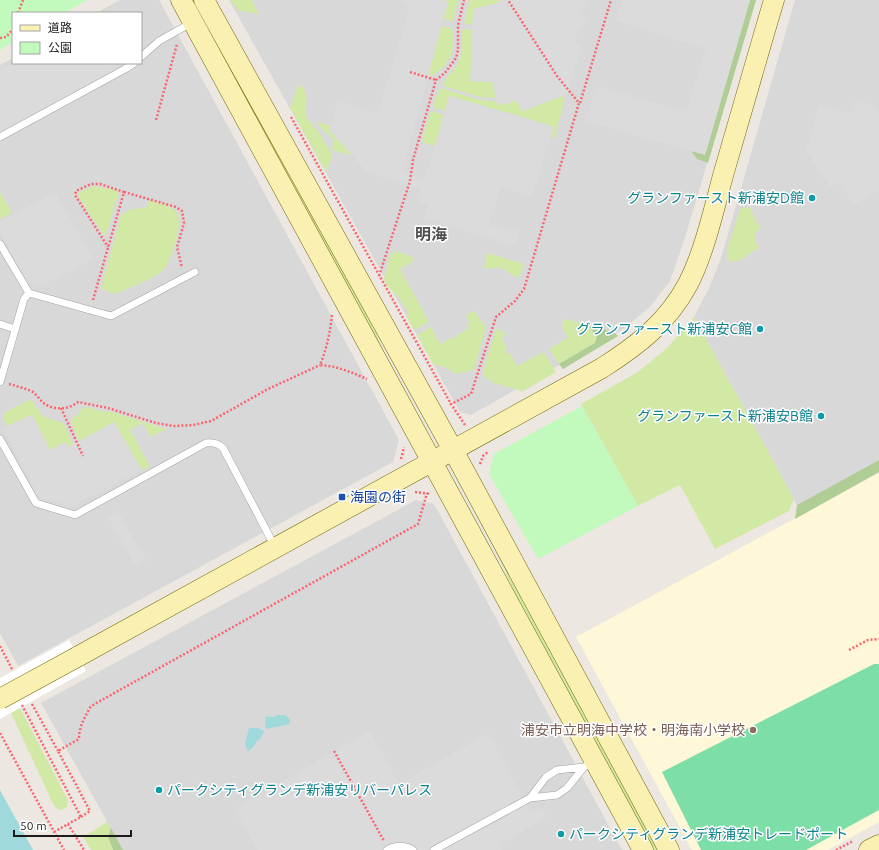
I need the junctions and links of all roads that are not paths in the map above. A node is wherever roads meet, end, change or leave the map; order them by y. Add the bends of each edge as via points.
1 (181, 0) edge
2 (204, 0) edge
3 (774, 0) edge
4 (187, 26) junction
5 (142, 55) edge
6 (132, 64) edge
7 (0, 137) edge
8 (0, 244) edge
9 (195, 272) dead end
10 (29, 293) junction
11 (0, 324) edge
12 (15, 329) junction
13 (3, 383) edge
14 (0, 440) edge
15 (453, 450) junction
16 (431, 462) junction
17 (275, 548) junction
18 (0, 699) edge
19 (589, 764) junction
20 (530, 798) junction
21 (879, 844) edge
22 (388, 850) edge
23 (413, 850) edge
24 (434, 850) edge
25 (643, 850) edge
26 (669, 850) edge
27 (869, 850) edge

1 - 4 street
2 - 15 street
3 - 15 street via 698,258 687,285 668,313 631,350
4 - 5 lane via 159,41
4 - 16 street via 410,443
6 - 7 lane
8 - 10 lane
9 - 10 lane via 111,316
10 - 12 lane via 24,299
11 - 12 lane
12 - 13 lane
14 - 17 lane via 36,503 75,515 212,442 223,448
15 - 16 street
15 - 26 street
16 - 17 street
16 - 19 street
17 - 18 street, bridge
19 - 20 lane via 567,788 556,795
19 - 20 lane via 557,770 546,777
19 - 25 street
20 - 24 lane
21 - 27 street
22 - 23 lane via 399,846

